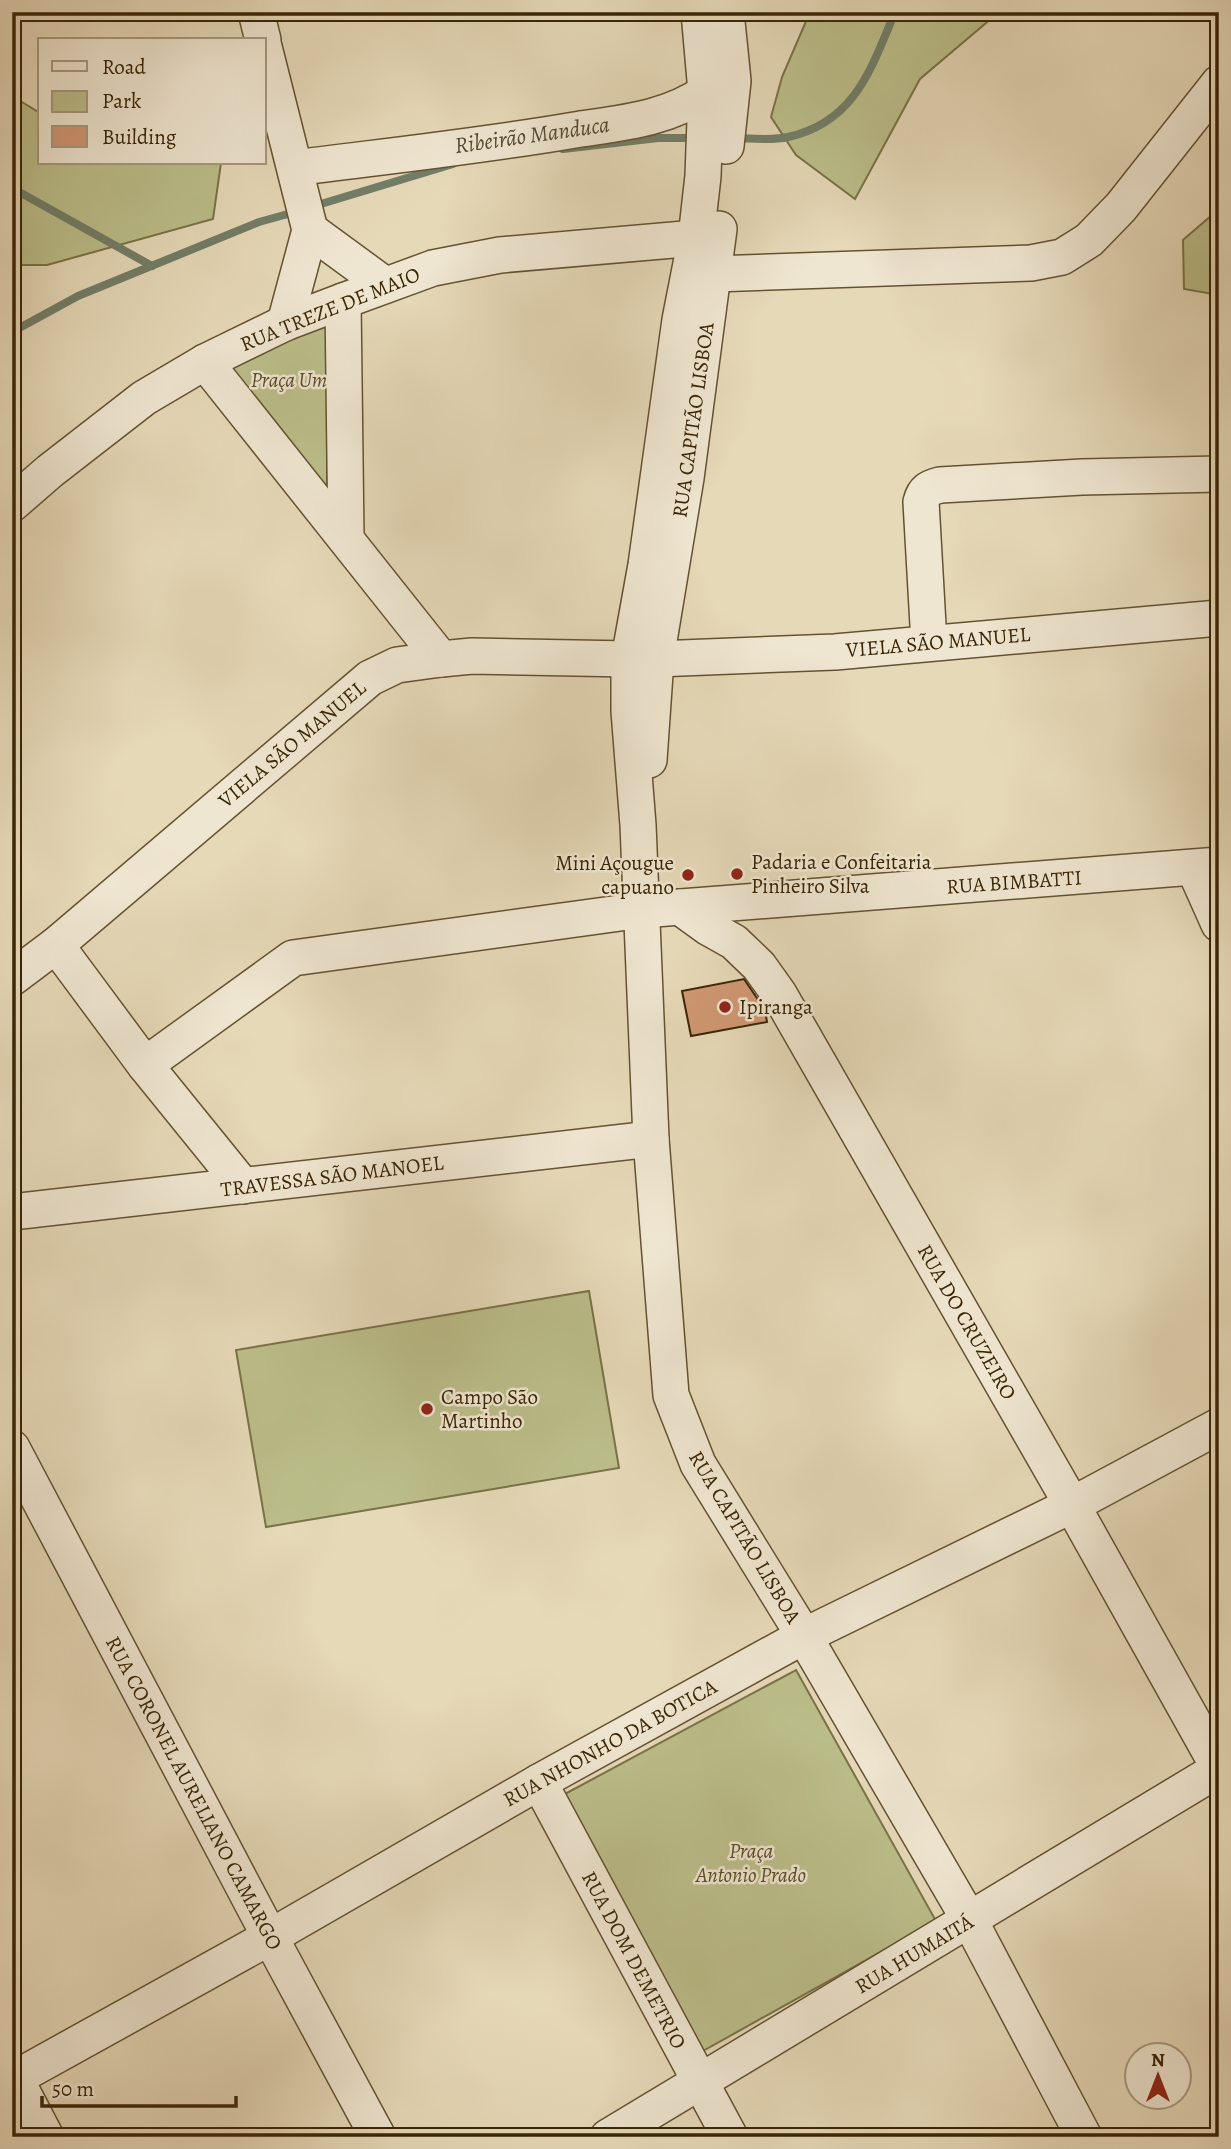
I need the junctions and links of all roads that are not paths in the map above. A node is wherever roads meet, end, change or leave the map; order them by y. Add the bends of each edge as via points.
1 (256, 12) edge
2 (699, 12) edge
3 (726, 12) edge
4 (262, 38) edge
5 (266, 55) edge
6 (1219, 83) edge
7 (713, 112) junction
8 (713, 177) junction
9 (303, 203) junction
10 (696, 238) junction
11 (714, 274) junction
12 (385, 285) junction
13 (343, 300) junction
14 (285, 323) junction
15 (205, 362) junction
16 (1219, 474) edge
17 (12, 504) edge
18 (346, 537) junction
19 (1219, 618) edge
20 (929, 643) junction
21 (440, 659) junction
22 (643, 659) junction
23 (1206, 867) edge
24 (680, 907) junction
25 (642, 910) junction
26 (1219, 924) edge
27 (56, 945) junction
28 (12, 978) edge
29 (145, 1065) junction
30 (651, 1139) junction
31 (243, 1186) junction
32 (12, 1212) edge
33 (1219, 1426) edge
34 (12, 1448) edge
35 (1072, 1505) junction
36 (804, 1636) junction
37 (1219, 1769) edge
38 (539, 1782) junction
39 (970, 1921) junction
40 (270, 1937) junction
41 (13, 2077) edge
42 (699, 2083) junction
43 (46, 2137) edge
44 (378, 2137) edge
45 (608, 2137) edge
46 (730, 2137) edge
47 (1084, 2137) edge

1 - 4 street
2 - 7 street, RUA CAPITÃO LISBOA
3 - 7 street, RUA CAPITÃO LISBOA via 733,80
5 - 9 street
6 - 11 street via 1121,207 1089,240 1062,257 1031,263
7 - 8 street, RUA CAPITÃO LISBOA
7 - 9 street via 690,103 655,117 540,136
8 - 10 street, RUA CAPITÃO LISBOA
8 - 11 street, RUA CAPITÃO LISBOA
9 - 12 street
9 - 14 street
10 - 12 street, RUA TREZE DE MAIO via 500,255 433,268
10 - 22 street, RUA CAPITÃO LISBOA via 648,552
11 - 22 street, RUA CAPITÃO LISBOA via 686,478
12 - 13 street, RUA TREZE DE MAIO
13 - 14 street, RUA TREZE DE MAIO
13 - 18 street
14 - 15 street, RUA TREZE DE MAIO
15 - 17 street, RUA TREZE DE MAIO via 144,398
15 - 18 street
16 - 20 street via 1082,477 929,488 921,502
18 - 21 street
19 - 20 street, VIELA SÃO MANUEL
20 - 22 street, VIELA SÃO MANUEL via 835,652
21 - 22 street, VIELA SÃO MANUEL
21 - 27 street, VIELA SÃO MANUEL via 397,665 370,678
22 - 25 street, RUA CAPITÃO LISBOA via 629,711
23 - 24 street, RUA BIMBATTI
23 - 26 street
24 - 25 street, RUA BIMBATTI
24 - 35 street, RUA DO CRUZEIRO via 734,942 779,994
25 - 29 street, RUA BIMBATTI via 293,958
25 - 30 street, RUA CAPITÃO LISBOA
27 - 28 street, VIELA SÃO MANUEL
27 - 29 street
29 - 31 street
30 - 31 street, TRAVESSA SÃO MANOEL
30 - 36 street, RUA CAPITÃO LISBOA via 671,1395 698,1464
31 - 32 street, TRAVESSA SÃO MANOEL
33 - 35 street, RUA NHONHO DA BOTICA
34 - 40 street, RUA CORONEL AURELIANO CAMARGO
35 - 36 street, RUA NHONHO DA BOTICA
35 - 37 street, RUA DO CRUZEIRO
36 - 38 street, RUA NHONHO DA BOTICA
36 - 39 street, RUA CAPITÃO LISBOA
37 - 39 street, RUA HUMAITÁ
38 - 40 street, RUA NHONHO DA BOTICA
38 - 42 street, RUA DOM DEMETRIO
39 - 42 street, RUA HUMAITÁ
39 - 47 street, RUA CAPITÃO LISBOA
40 - 41 street, RUA NHONHO DA BOTICA
40 - 44 street, RUA CORONEL AURELIANO CAMARGO
41 - 43 street
42 - 45 street, RUA HUMAITÁ
42 - 46 street, RUA DOM DEMETRIO

